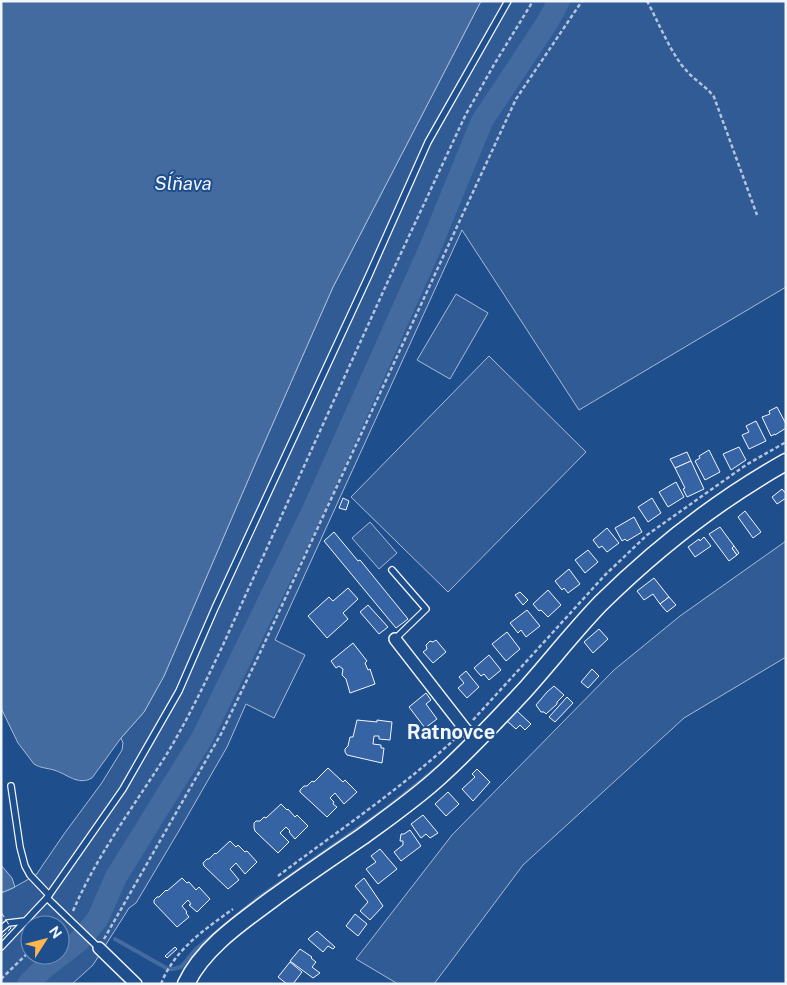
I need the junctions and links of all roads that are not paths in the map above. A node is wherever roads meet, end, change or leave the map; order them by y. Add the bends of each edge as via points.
1 (508, 1) edge
2 (786, 462) edge
3 (392, 570) dead end
4 (395, 639) joint
5 (477, 741) junction
6 (11, 786) dead end
7 (48, 897) junction
8 (31, 915) edge
9 (20, 922) edge
10 (20, 926) edge
11 (1, 929) edge
12 (95, 944) joint
13 (1, 947) edge
14 (136, 984) edge
15 (186, 984) edge

1 - 7 lane via 428,142 179,691 123,789
2 - 5 main road via 717,506 640,566 600,605
3 - 4 lane via 426,608
4 - 5 street
5 - 15 main road via 439,777 366,834 233,929 200,962
6 - 7 lane via 25,866
7 - 8 lane
7 - 12 lane
9 - 11 lane
10 - 13 lane
12 - 14 street

